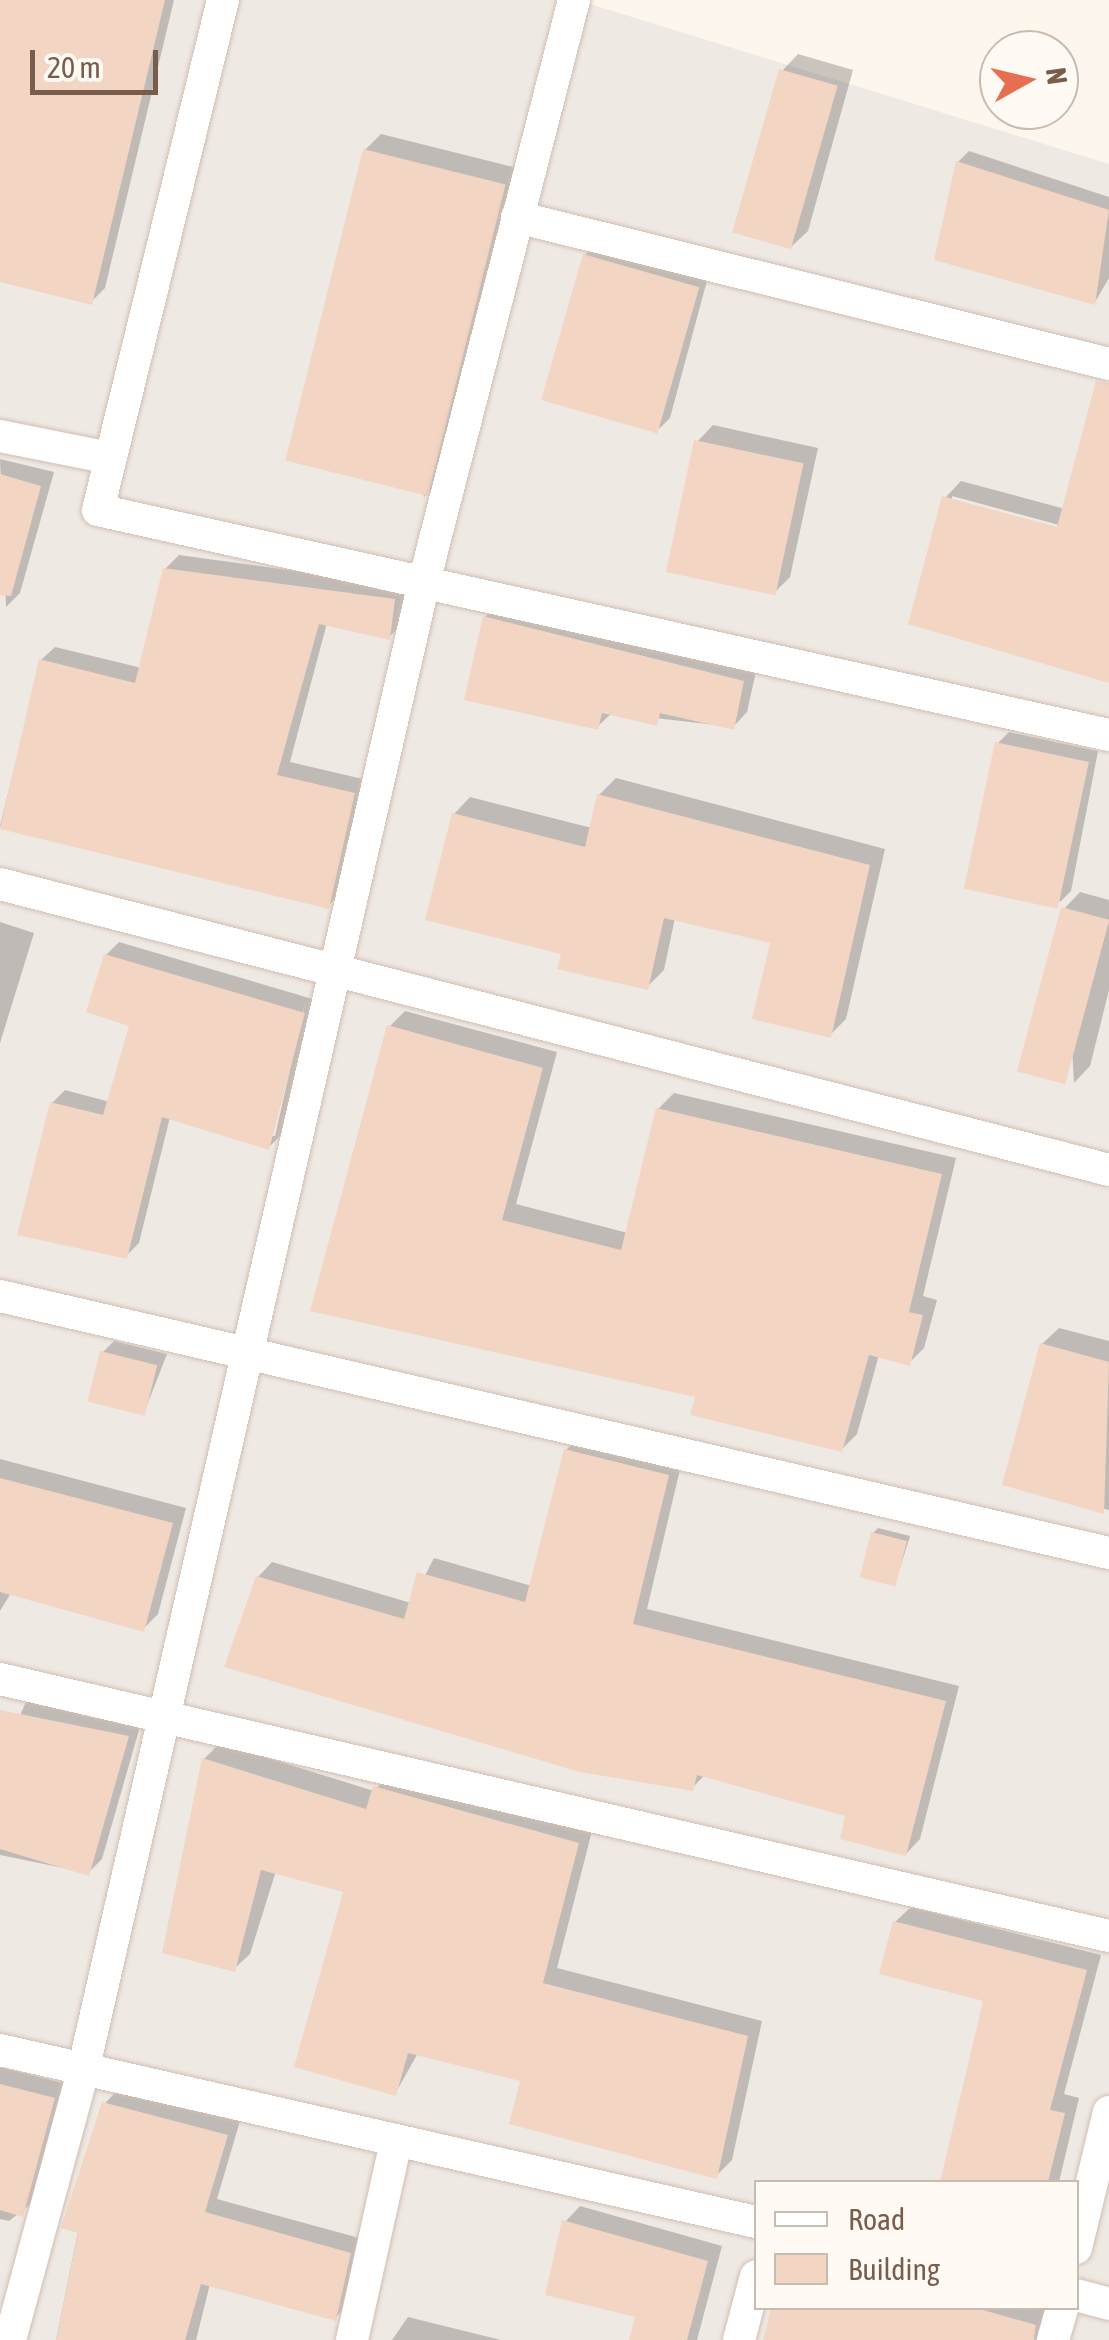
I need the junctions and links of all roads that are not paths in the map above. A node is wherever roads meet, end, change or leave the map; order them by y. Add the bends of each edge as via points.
1 (224, 0) edge
2 (574, 0) edge
3 (517, 217) junction
4 (1109, 364) edge
5 (0, 436) edge
6 (110, 458) junction
7 (424, 582) junction
8 (1109, 735) edge
9 (0, 884) edge
10 (335, 970) junction
11 (1109, 1170) edge
12 (0, 1296) edge
13 (247, 1353) junction
14 (1109, 1553) edge
15 (0, 1679) edge
16 (164, 1717) junction
17 (1109, 1936) edge
18 (0, 2050) edge
19 (83, 2071) junction
20 (1109, 2112) edge
21 (396, 2142) junction
22 (754, 2222) edge
23 (1079, 2236) edge
24 (754, 2284) edge
25 (1079, 2295) edge
26 (1109, 2304) edge
27 (1061, 2310) edge
28 (10, 2340) edge
29 (352, 2340) edge
30 (739, 2340) edge
31 (1053, 2340) edge

1 - 6 street
2 - 3 street
3 - 4 street
3 - 7 street
5 - 6 street
6 - 7 street via 98,510
7 - 8 street
7 - 10 street
9 - 10 street
10 - 11 street
10 - 13 street
12 - 13 street
13 - 14 street
13 - 16 street
15 - 16 street
16 - 17 street
16 - 19 street
18 - 19 street
19 - 21 street
19 - 28 street
20 - 23 street
21 - 22 street
21 - 29 street
24 - 30 street
25 - 26 street
27 - 31 street

